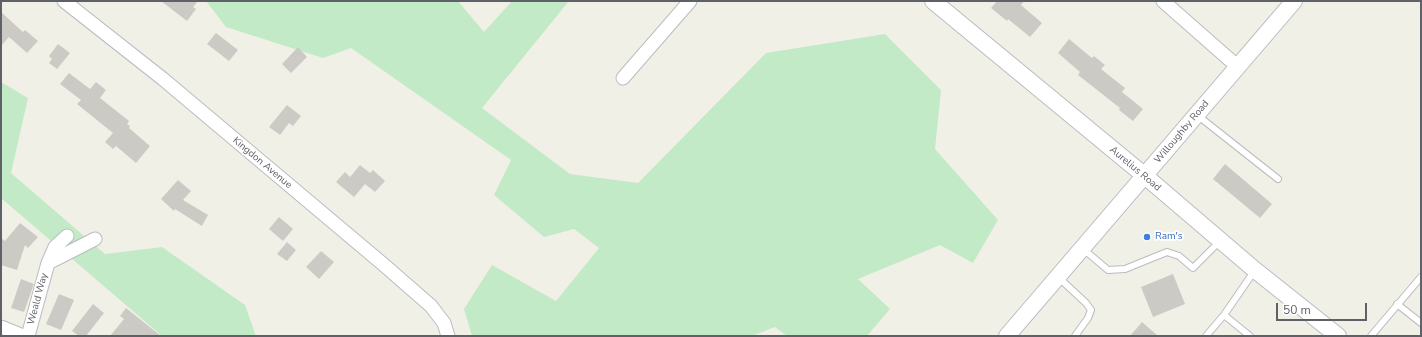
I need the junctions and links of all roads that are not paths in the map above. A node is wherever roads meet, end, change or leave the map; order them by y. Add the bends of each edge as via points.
1 (64, 1) edge
2 (690, 1) edge
3 (933, 1) edge
4 (1163, 1) edge
5 (1294, 1) edge
6 (1238, 67) junction
7 (623, 78) dead end
8 (1197, 115) junction
9 (1145, 176) junction
10 (1278, 179) dead end
11 (67, 236) dead end
12 (95, 239) dead end
13 (1220, 241) junction
14 (1082, 248) junction
15 (48, 263) junction
16 (1255, 270) junction
17 (1058, 277) junction
18 (1421, 277) edge
19 (1397, 304) junction
20 (1224, 315) junction
21 (1421, 323) edge
22 (1, 327) edge
23 (23, 336) edge
24 (28, 336) edge
25 (448, 336) edge
26 (1007, 336) edge
27 (1075, 336) edge
28 (1206, 336) edge
29 (1250, 336) edge
30 (1338, 336) edge
31 (1371, 336) edge

1 - 25 street, Kingdon Avenue via 163,79 431,306 444,323
2 - 7 street
3 - 9 street, Aurelius Road
4 - 6 street
5 - 6 street, Willoughby Road
6 - 8 street, Willoughby Road
8 - 9 street, Willoughby Road
8 - 10 lane
9 - 13 street, Aurelius Road
9 - 14 street, Willoughby Road
11 - 15 street, Weald Way via 55,247
12 - 15 street, Weald Way
13 - 14 lane via 1193,268 1179,256 1167,252 1125,269 1108,270
13 - 16 street, Aurelius Road
14 - 17 street, Willoughby Road
15 - 24 street, Weald Way
16 - 20 lane
16 - 30 street, Aurelius Road
17 - 26 street, Willoughby Road
17 - 27 lane via 1091,310
18 - 19 lane
19 - 21 lane
19 - 31 lane
20 - 28 lane
20 - 29 lane
22 - 23 street

